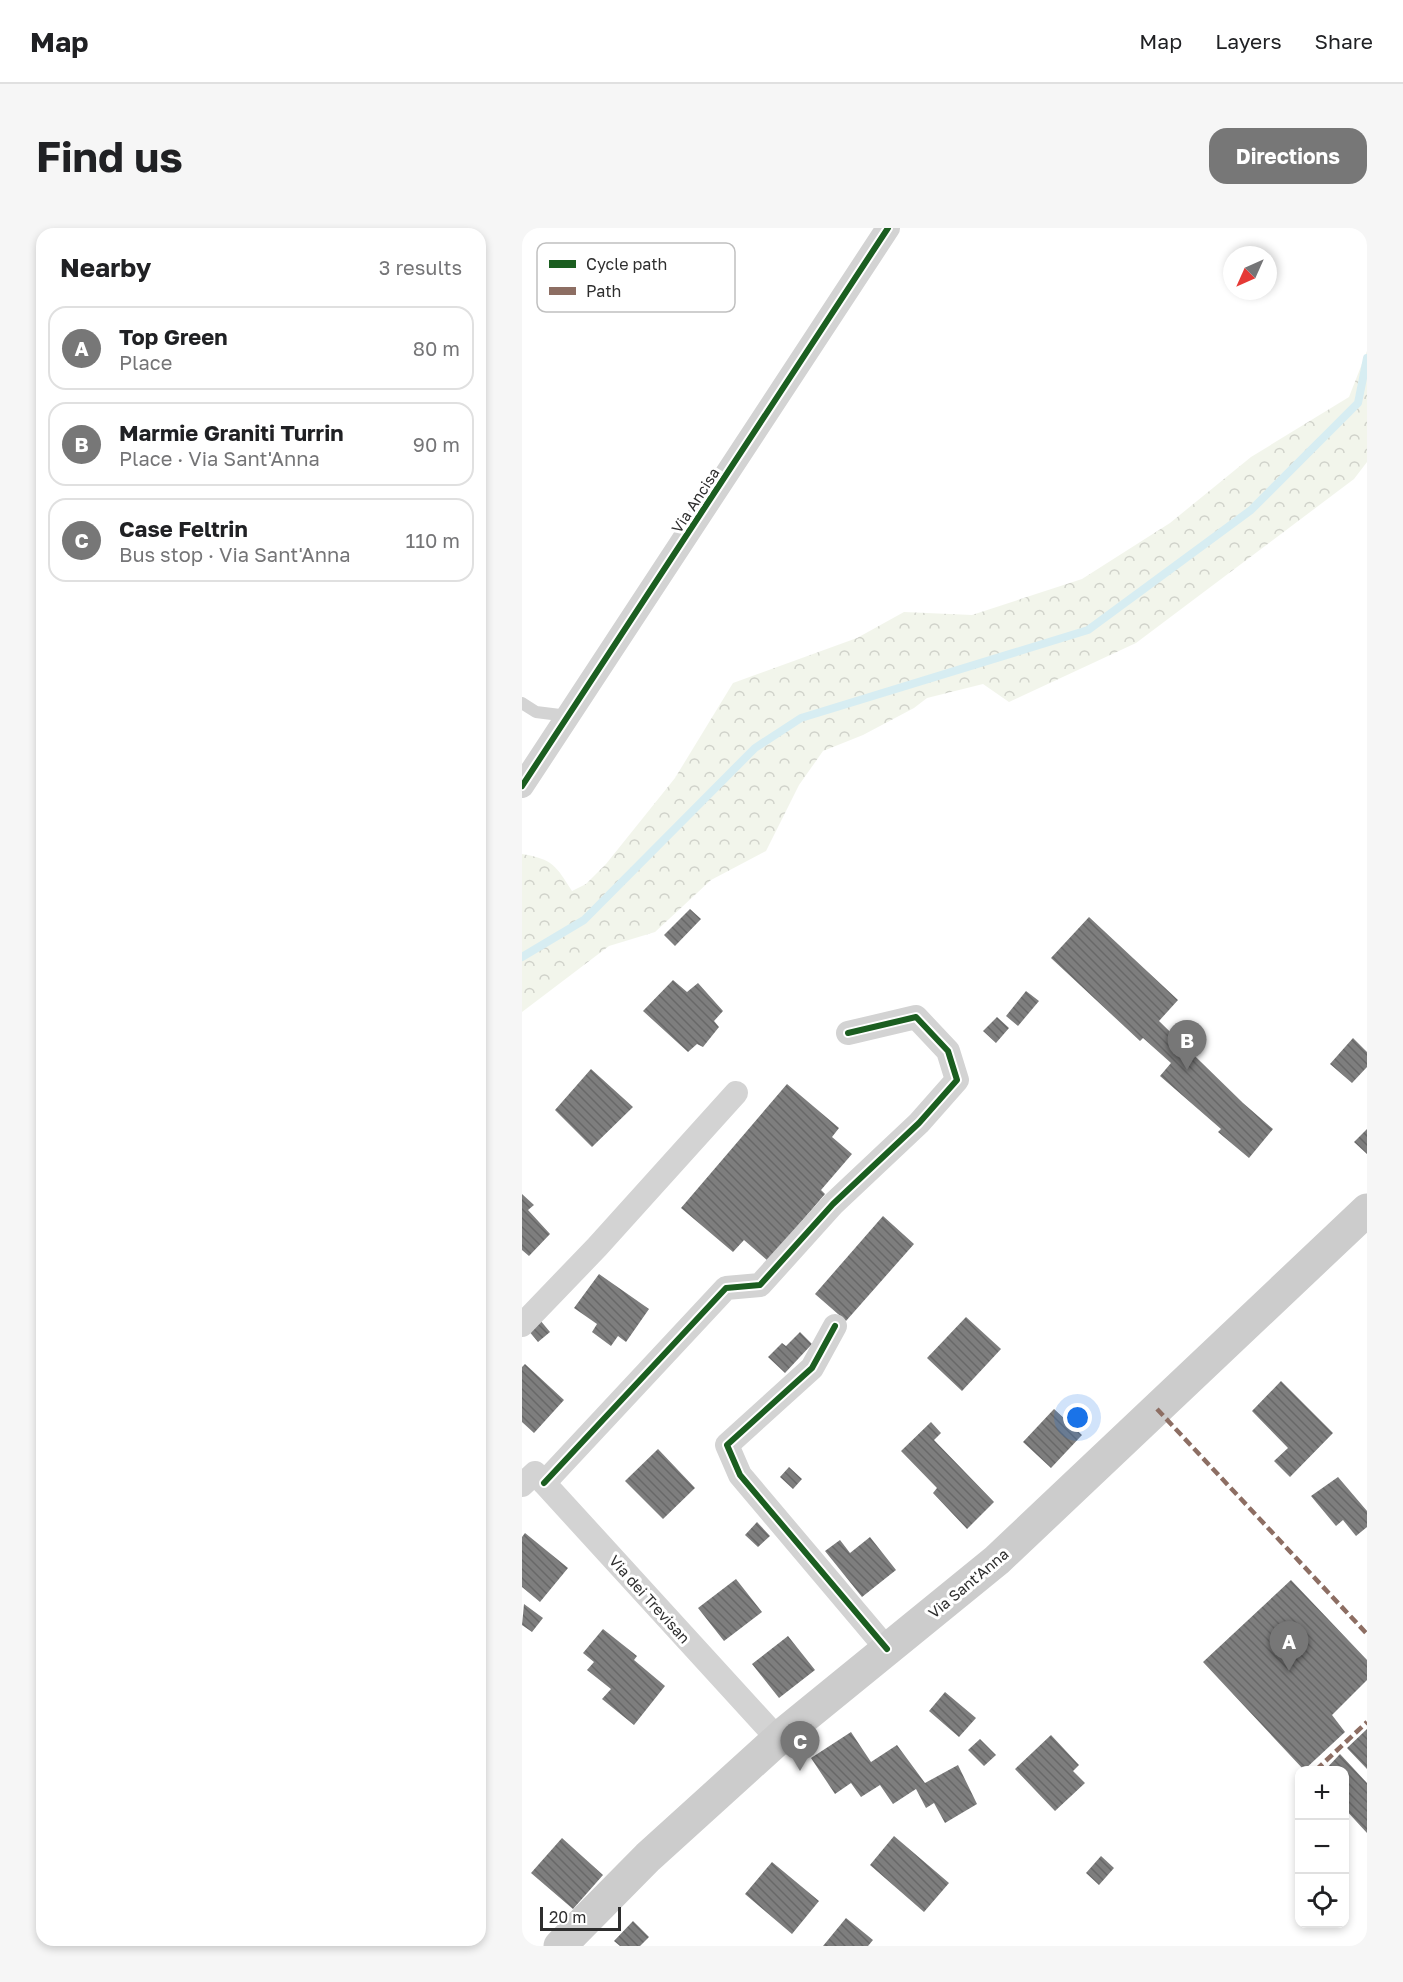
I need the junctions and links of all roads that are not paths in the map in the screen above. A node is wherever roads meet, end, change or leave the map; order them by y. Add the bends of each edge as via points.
1 (888, 228) edge
2 (522, 703) edge
3 (568, 716) junction
4 (522, 786) edge
5 (848, 1033) dead end
6 (736, 1093) dead end
7 (1367, 1210) edge
8 (522, 1325) edge
9 (835, 1326) dead end
10 (531, 1476) edge
11 (887, 1649) junction
12 (778, 1739) junction
13 (560, 1946) edge

1 - 3 street, Via Ancisa
2 - 3 lane via 536,712
3 - 4 street, Via Ancisa
5 - 10 street via 916,1017 948,1052 957,1080 919,1123 832,1204 760,1285 726,1288
6 - 8 street
7 - 11 main road, Via Sant'Anna via 997,1560
9 - 11 street via 812,1368 727,1444 741,1475
10 - 12 street, Via dei Trevisan
11 - 12 main road, Via Sant'Anna
12 - 13 main road, Via Sant'Anna via 648,1857

